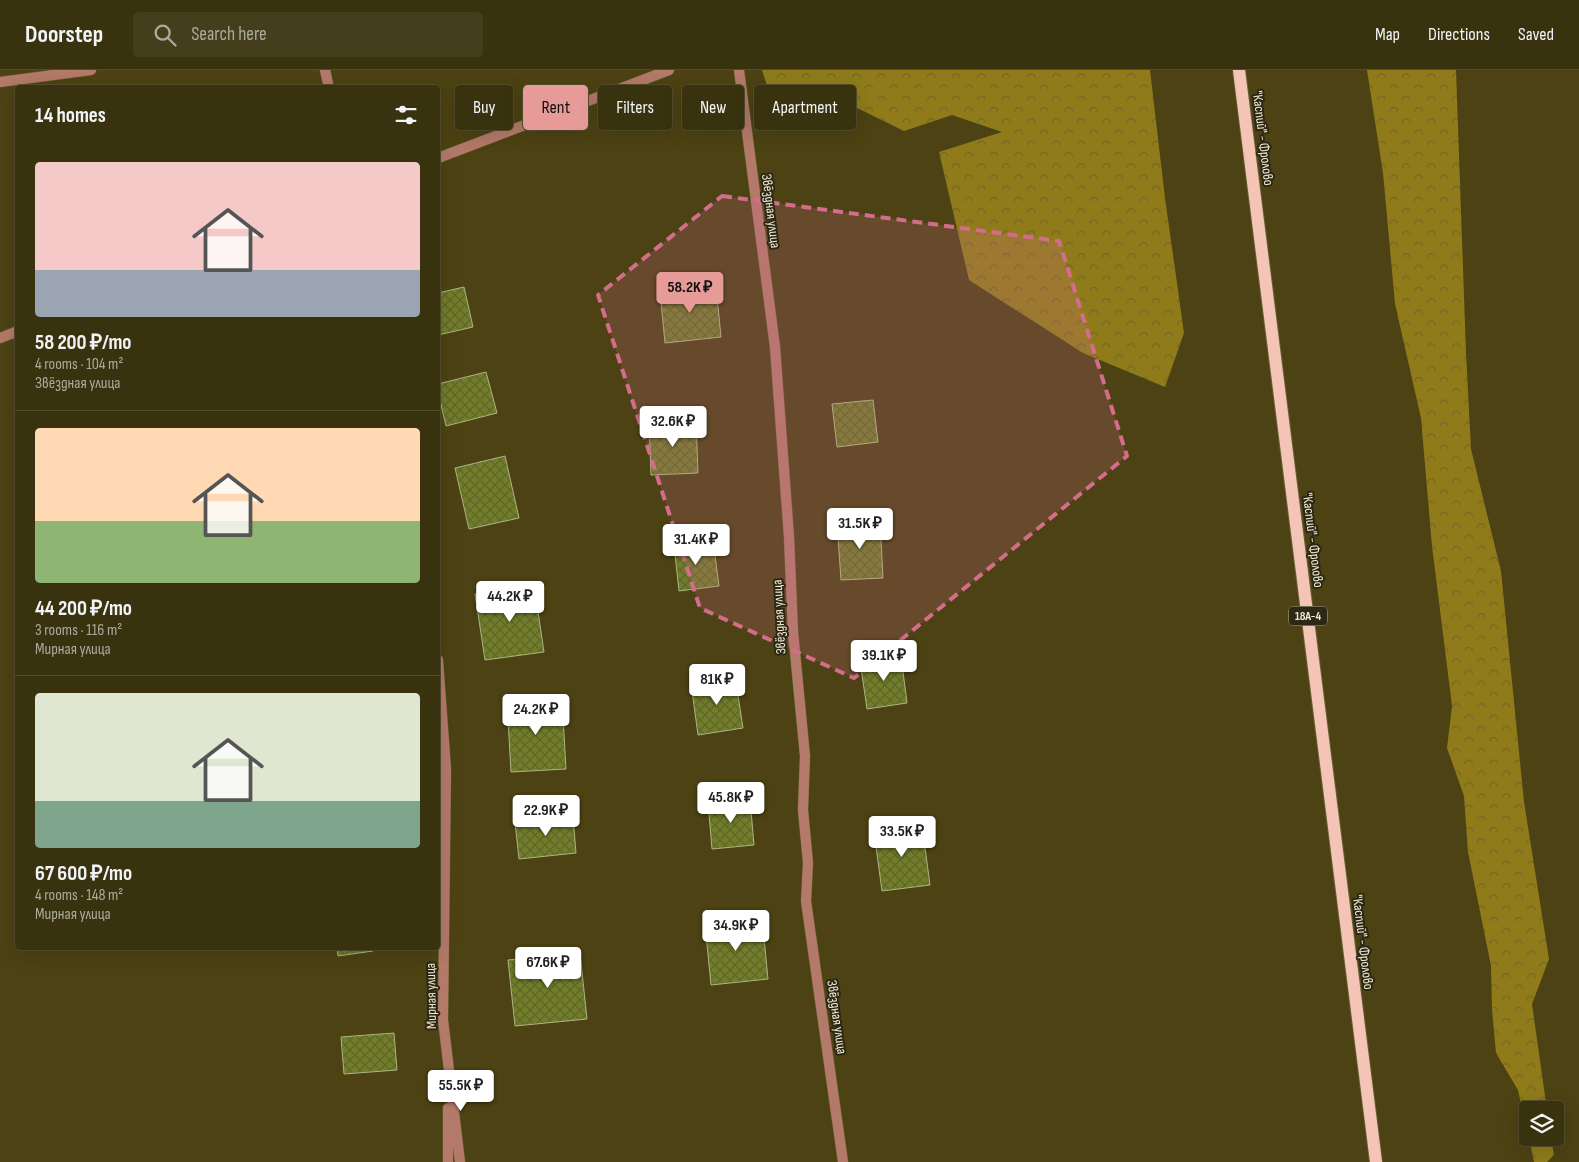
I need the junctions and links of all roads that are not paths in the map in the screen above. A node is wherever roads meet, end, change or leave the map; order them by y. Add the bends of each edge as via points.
1 (91, 70) edge
2 (325, 70) edge
3 (669, 70) edge
4 (739, 70) edge
5 (1239, 70) edge
6 (0, 82) edge
7 (328, 85) edge
8 (440, 157) edge
9 (15, 332) edge
10 (0, 338) edge
11 (440, 687) edge
12 (448, 1061) junction
13 (448, 1162) edge
14 (460, 1162) edge
15 (843, 1162) edge
16 (1376, 1162) edge

1 - 6 street
2 - 7 street
3 - 8 street
4 - 15 street, Звёздная улица via 775,347 794,649 805,756 806,901
5 - 16 main road, "Каспий" - Фролово / 18А-4
9 - 10 street
11 - 12 street, Мирная улица via 446,769 444,1020
12 - 13 street, Мирная улица
12 - 14 street, Мирная улица

